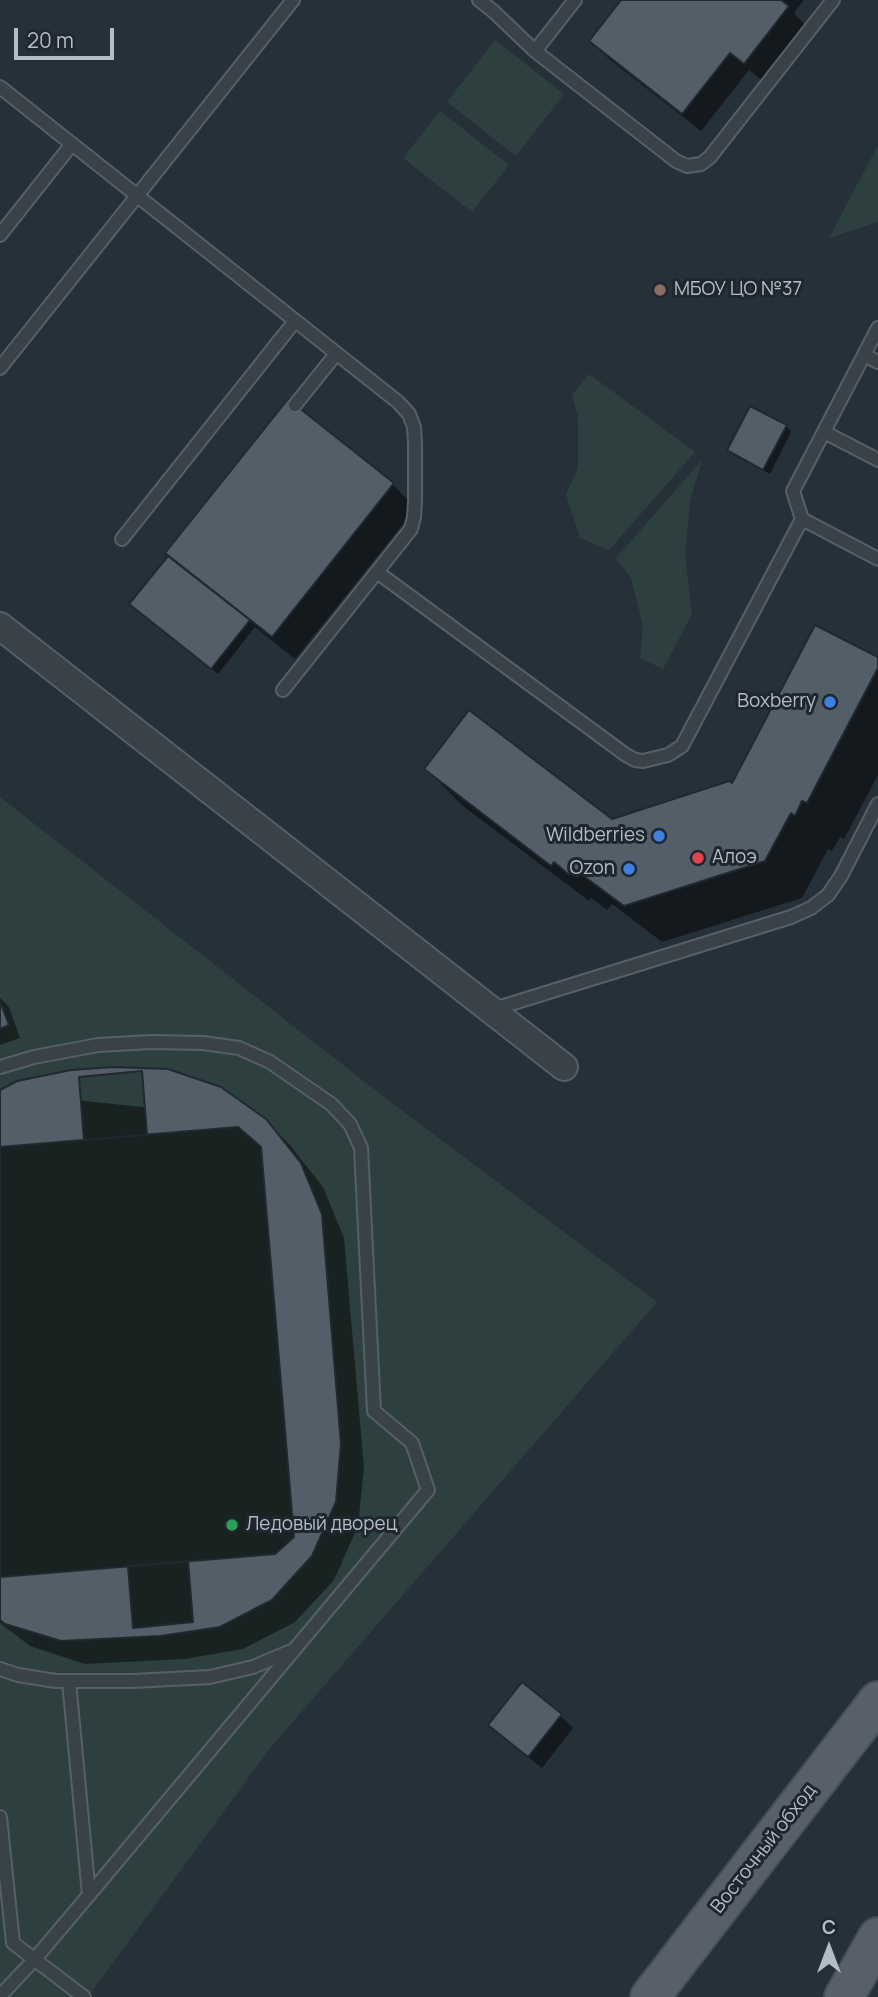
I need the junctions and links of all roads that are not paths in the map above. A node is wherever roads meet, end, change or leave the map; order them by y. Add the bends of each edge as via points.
1 (293, 0) edge
2 (480, 0) edge
3 (575, 0) edge
4 (833, 0) edge
5 (535, 51) junction
6 (0, 87) edge
7 (72, 144) junction
8 (137, 196) junction
9 (0, 235) edge
10 (295, 321) junction
11 (878, 328) edge
12 (337, 354) junction
13 (864, 355) junction
14 (878, 362) edge
15 (0, 369) edge
16 (295, 405) dead end
17 (824, 432) junction
18 (878, 460) edge
19 (802, 519) junction
20 (122, 539) dead end
21 (878, 559) edge
22 (377, 572) junction
23 (0, 626) edge
24 (283, 690) dead end
25 (878, 804) edge
26 (491, 1010) junction
27 (0, 1067) edge
28 (564, 1067) dead end
29 (295, 1650) junction
30 (0, 1669) edge
31 (69, 1681) junction
32 (878, 1701) edge
33 (0, 1817) edge
34 (89, 1895) junction
35 (878, 1937) edge
36 (34, 1960) junction
37 (0, 1996) edge
38 (84, 1997) edge
39 (650, 1997) edge
40 (844, 1997) edge

1 - 8 lane
2 - 5 lane
3 - 5 lane
4 - 5 lane via 701,164 687,166 676,161
6 - 7 lane
7 - 8 lane
7 - 9 lane
8 - 10 lane
8 - 15 lane
10 - 12 lane
10 - 20 lane
11 - 13 lane
12 - 16 lane
12 - 22 lane via 398,402 414,427 411,529
13 - 14 lane
13 - 17 lane
17 - 18 lane
17 - 19 lane via 793,491
19 - 21 lane
19 - 22 lane via 682,746 643,761 626,755
22 - 24 lane
23 - 26 street
25 - 26 lane via 841,876 828,895 811,908
26 - 28 street
27 - 29 lane via 98,1045 204,1043 239,1048 270,1062 331,1104 350,1124 361,1148 374,1411 412,1443 428,1490
29 - 31 lane via 232,1674
29 - 34 lane
30 - 31 lane
31 - 34 lane
32 - 39 main road, Восточный обход
33 - 36 lane via 13,1943
34 - 36 lane
35 - 40 main road
36 - 37 lane
36 - 38 lane

